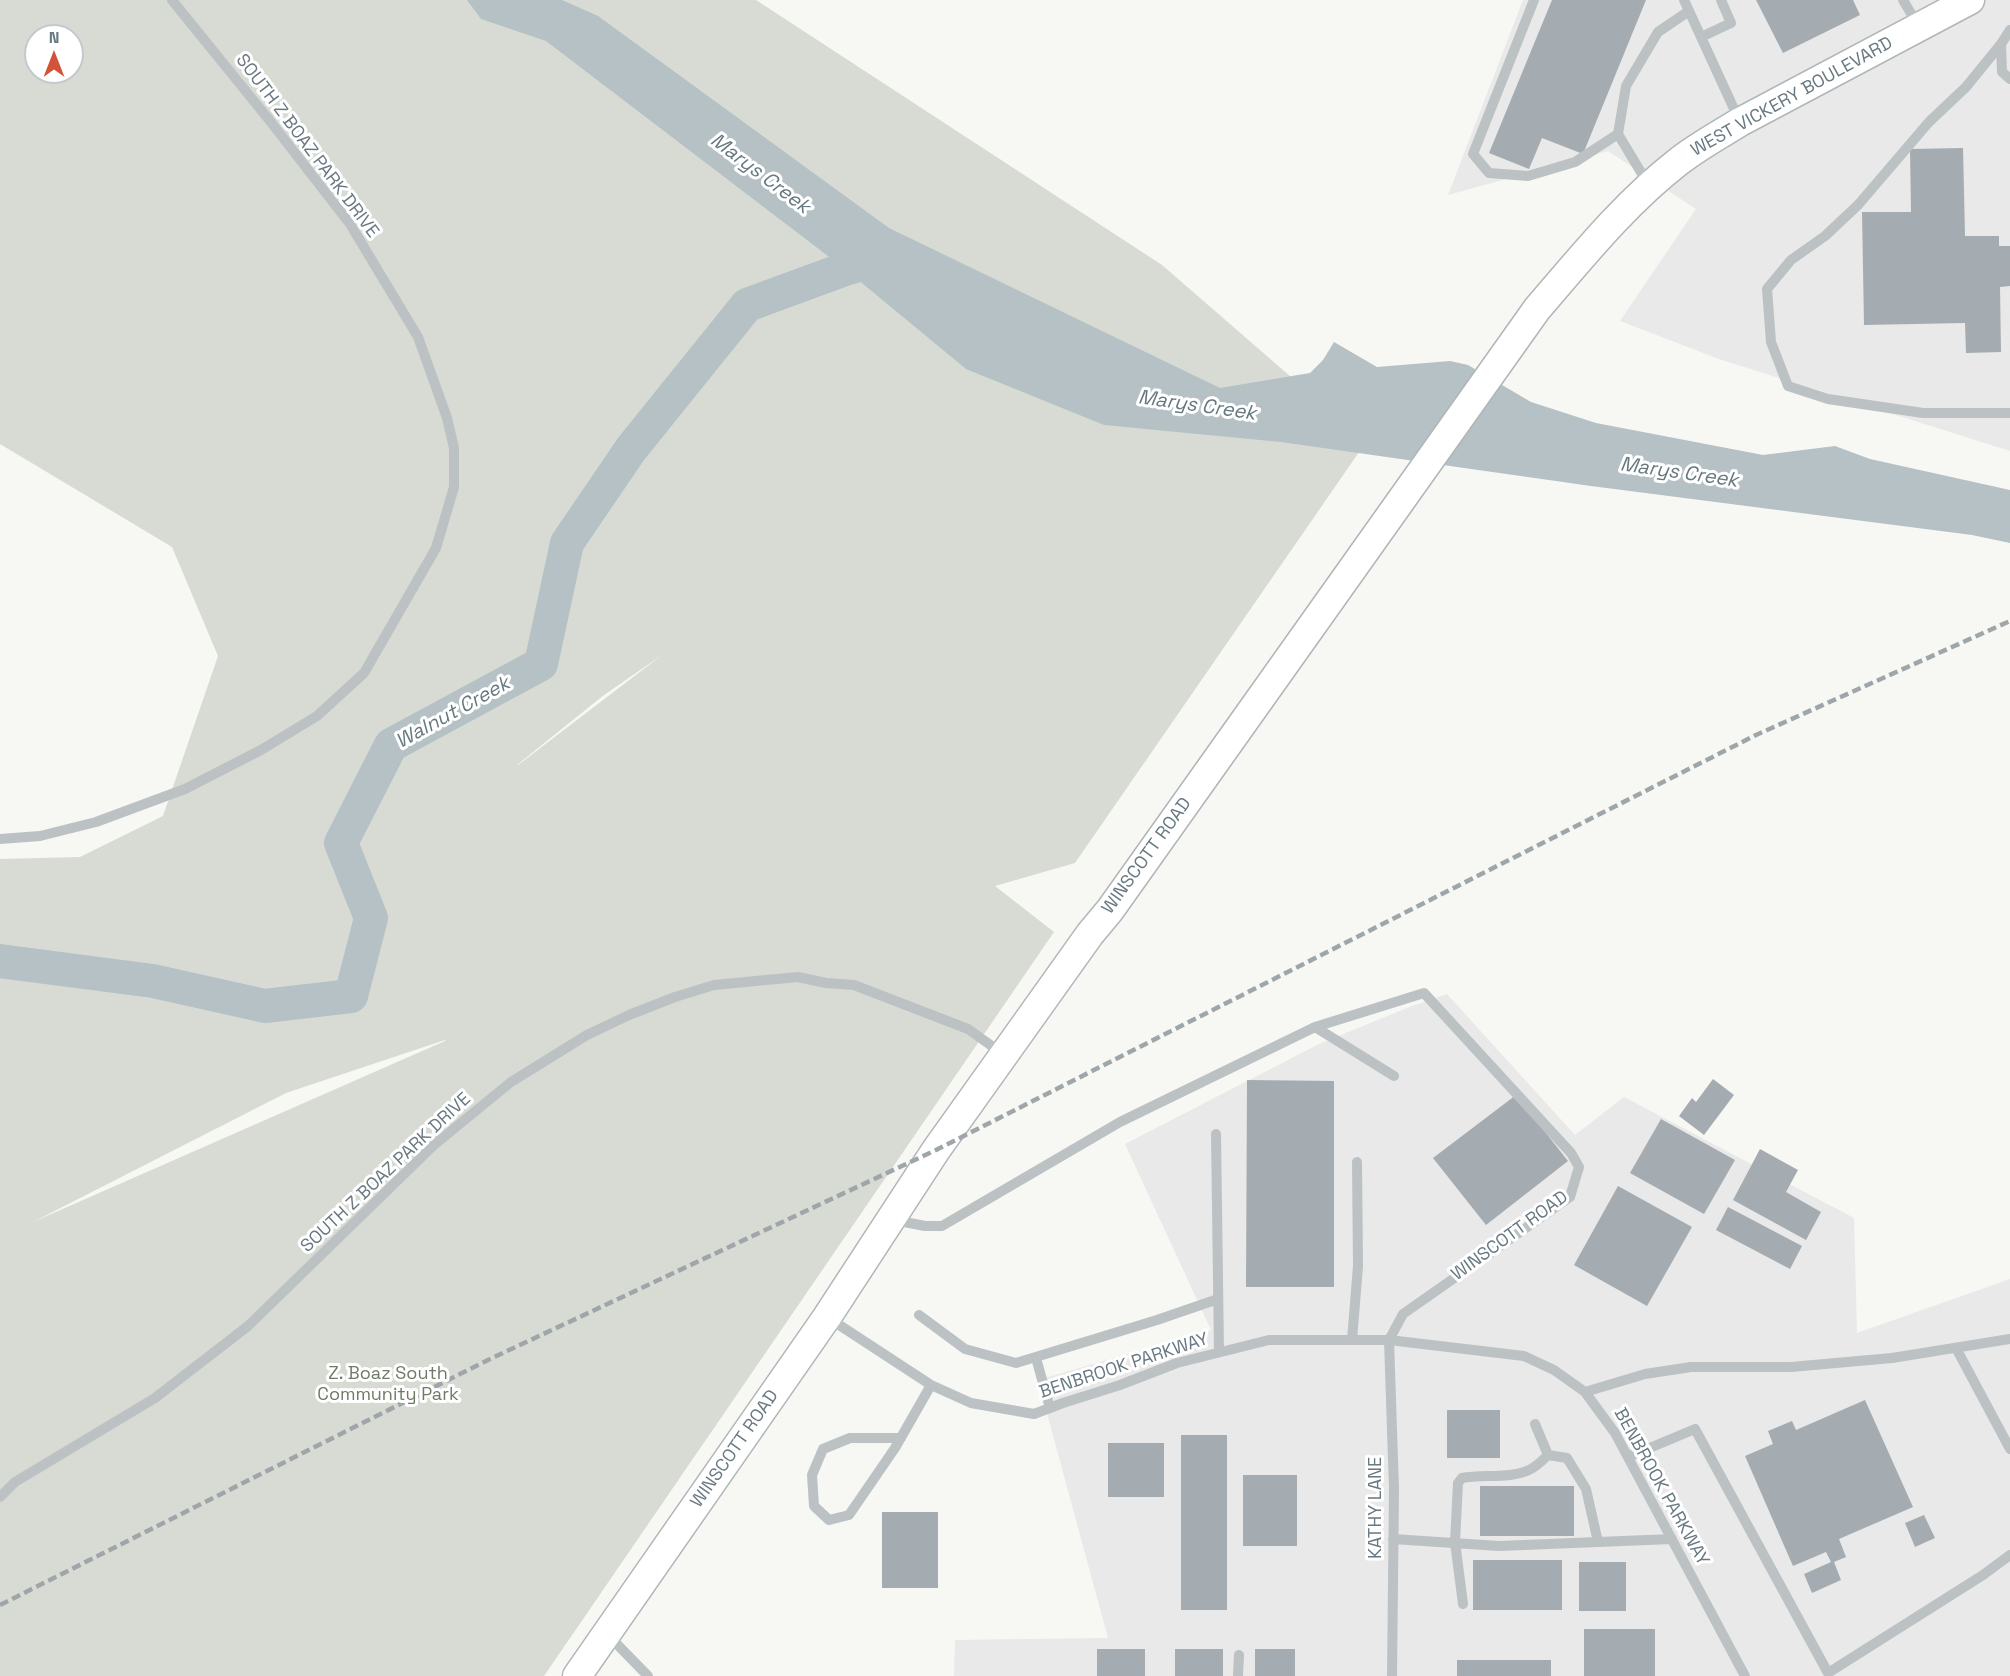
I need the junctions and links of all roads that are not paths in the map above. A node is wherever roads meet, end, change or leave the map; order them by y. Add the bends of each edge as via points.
1 (172, 0) edge
2 (1534, 0) edge
3 (1721, 0) edge
4 (1903, 0) edge
5 (1970, 0) edge
6 (1686, 5) edge
7 (1919, 27) junction
8 (2010, 30) edge
9 (1701, 37) junction
10 (2001, 44) junction
11 (2010, 79) edge
12 (1740, 122) junction
13 (1618, 134) junction
14 (1650, 187) junction
15 (2010, 413) edge
16 (1406, 494) joint
17 (0, 839) edge
18 (1315, 1027) junction
19 (1003, 1054) junction
20 (1394, 1076) dead end
21 (1216, 1134) dead end
22 (1357, 1162) dead end
23 (890, 1220) junction
24 (1218, 1299) junction
25 (919, 1315) dead end
26 (827, 1317) junction
27 (2010, 1339) edge
28 (1352, 1340) junction
29 (1389, 1340) junction
30 (1956, 1348) junction
31 (1219, 1352) junction
32 (1036, 1358) junction
33 (931, 1385) junction
34 (1585, 1392) junction
35 (1050, 1408) junction
36 (1535, 1424) dead end
37 (901, 1438) junction
38 (2010, 1449) edge
39 (1548, 1455) junction
40 (1628, 1457) junction
41 (0, 1497) edge
42 (1394, 1539) junction
43 (1672, 1539) junction
44 (1455, 1542) junction
45 (1598, 1542) junction
46 (2010, 1555) edge
47 (1463, 1604) dead end
48 (607, 1634) junction
49 (1239, 1655) dead end
50 (1826, 1674) edge
51 (577, 1676) edge
52 (648, 1676) edge
53 (1239, 1676) edge
54 (1392, 1676) edge
55 (1745, 1676) edge

1 - 17 street, SOUTH Z BOAZ PARK DRIVE via 350,224 418,337 452,438 454,487 436,548 364,673 317,717 185,789 96,822 40,836
2 - 13 street via 1473,154 1489,174 1527,176 1575,162
3 - 9 street via 1731,24
4 - 7 street
5 - 7 main road, WEST VICKERY BOULEVARD
6 - 9 street
6 - 13 street via 1658,32 1626,86
7 - 12 main road, WEST VICKERY BOULEVARD
8 - 10 street
9 - 12 street
10 - 11 street via 2002,72
10 - 15 street via 1858,205 1826,236 1791,260 1767,290 1771,342 1788,386 1828,399 1923,413
12 - 14 main road, WEST VICKERY BOULEVARD via 1678,162
13 - 14 street
14 - 16 main road, WEST VICKERY BOULEVARD via 1588,247 1537,309
16 - 19 main road, WINSCOTT ROAD
18 - 20 street
18 - 23 street, WINSCOTT ROAD via 1120,1122 942,1226
18 - 29 street, WINSCOTT ROAD via 1424,993 1571,1153 1579,1167 1570,1197 1403,1314
19 - 23 main road, WINSCOTT ROAD
19 - 41 street, SOUTH Z BOAZ PARK DRIVE via 968,1029 854,985 798,977 714,985 629,1015 587,1035 511,1082 434,1145 248,1326 155,1398 15,1482
21 - 24 street
22 - 28 street via 1358,1266
23 - 26 main road, WINSCOTT ROAD
24 - 31 street
24 - 32 street
25 - 32 street via 965,1349 1016,1363
26 - 33 street, BENBROOK PARKWAY
26 - 48 main road, WINSCOTT ROAD
27 - 30 street
28 - 29 street, BENBROOK PARKWAY
28 - 31 street, BENBROOK PARKWAY via 1269,1340
29 - 34 street, BENBROOK PARKWAY via 1524,1356 1554,1370
29 - 42 street, KATHY LANE
30 - 34 street via 1791,1367 1691,1367 1645,1374
30 - 38 street
31 - 35 street, BENBROOK PARKWAY
32 - 35 street
33 - 35 street, BENBROOK PARKWAY via 970,1402 1034,1414
33 - 37 street
34 - 40 street, BENBROOK PARKWAY
36 - 39 street
37 - 37 street via 849,1515 829,1520 814,1506 812,1475 823,1449 850,1438
39 - 44 street via 1519,1474 1462,1478 1458,1483
39 - 45 street via 1567,1458 1581,1479
40 - 43 street, BENBROOK PARKWAY
40 - 50 street via 1695,1429
42 - 44 street
42 - 54 street, KATHY LANE
43 - 45 street
43 - 55 street, BENBROOK PARKWAY
44 - 45 street via 1499,1546
44 - 47 street
46 - 50 street
48 - 51 main road, WINSCOTT ROAD
48 - 52 street
49 - 53 street

